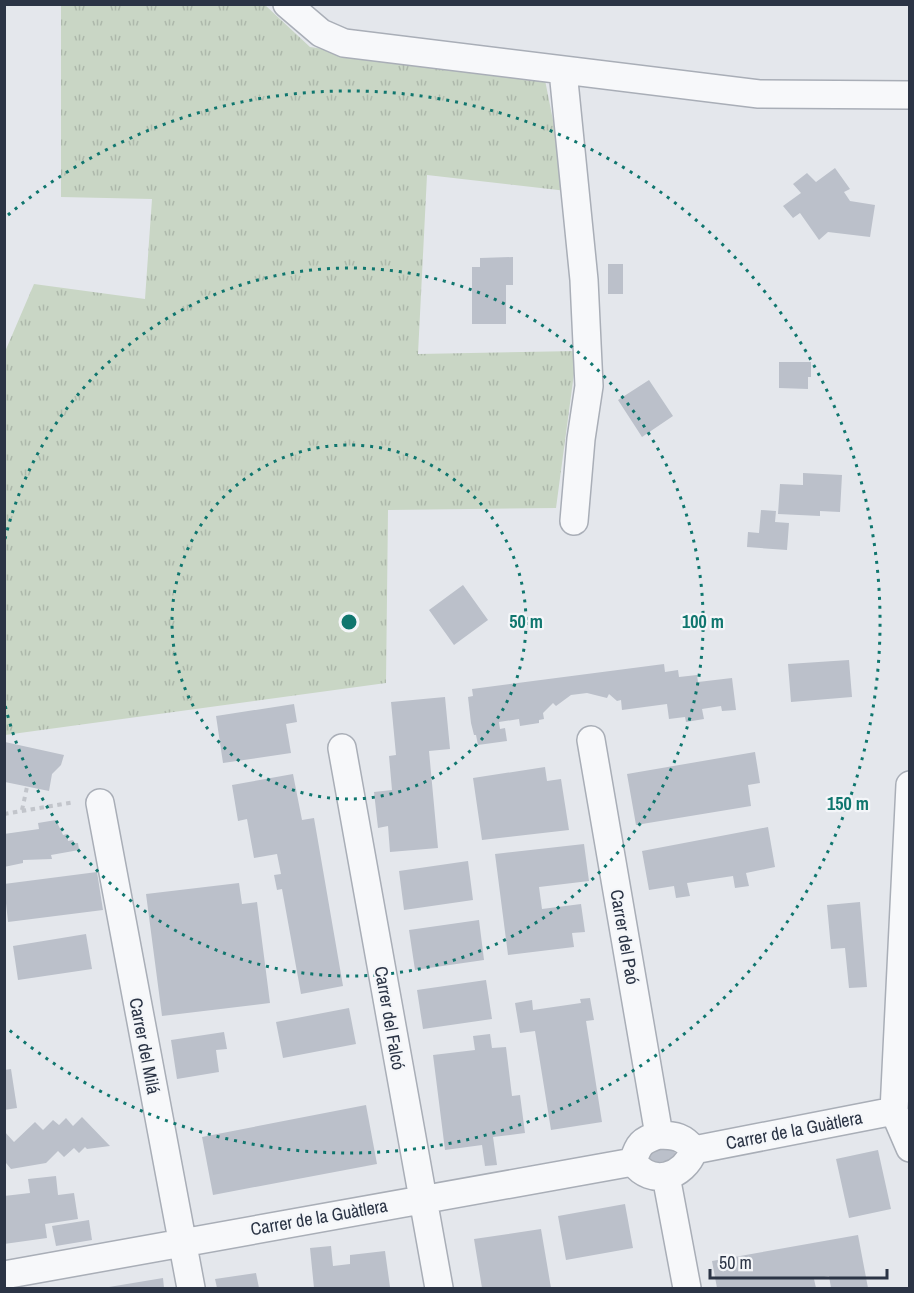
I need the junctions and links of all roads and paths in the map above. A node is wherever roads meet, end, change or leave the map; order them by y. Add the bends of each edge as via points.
1 (287, 4) edge
2 (563, 71) junction
3 (909, 95) edge
4 (574, 521) dead end
5 (591, 740) dead end
6 (342, 748) dead end
7 (909, 785) edge
8 (27, 787) dead end
9 (100, 803) joint
10 (22, 810) junction
11 (4, 814) edge
12 (894, 1111) junction
13 (659, 1135) junction
14 (909, 1148) edge
15 (693, 1150) junction
16 (633, 1162) junction
17 (666, 1176) junction
18 (423, 1198) junction
19 (183, 1242) junction
20 (4, 1275) edge
21 (191, 1288) edge
22 (439, 1288) edge
23 (687, 1288) edge

1 - 2 street via 321,33 344,43
2 - 3 street via 759,94
2 - 4 street via 584,280 589,386 580,439
5 - 13 street, Carrer del Paó via 644,1005
6 - 18 street, Carrer del Falcó
7 - 12 street
8 - 10 path
9 - 10 path via 68,802
9 - 19 street, Carrer del Milá
10 - 11 path
12 - 14 street
12 - 15 street, Carrer de la Guàtlera
13 - 15 street via 685,1139
13 - 16 street via 644,1140
15 - 17 street via 689,1162
16 - 17 street via 650,1176
16 - 18 street, Carrer de la Guàtlera
17 - 23 street
18 - 19 street, Carrer de la Guàtlera
18 - 22 street, Carrer del Falcó
19 - 20 street, Carrer de la Guàtlera
19 - 21 street, Carrer del Milá

